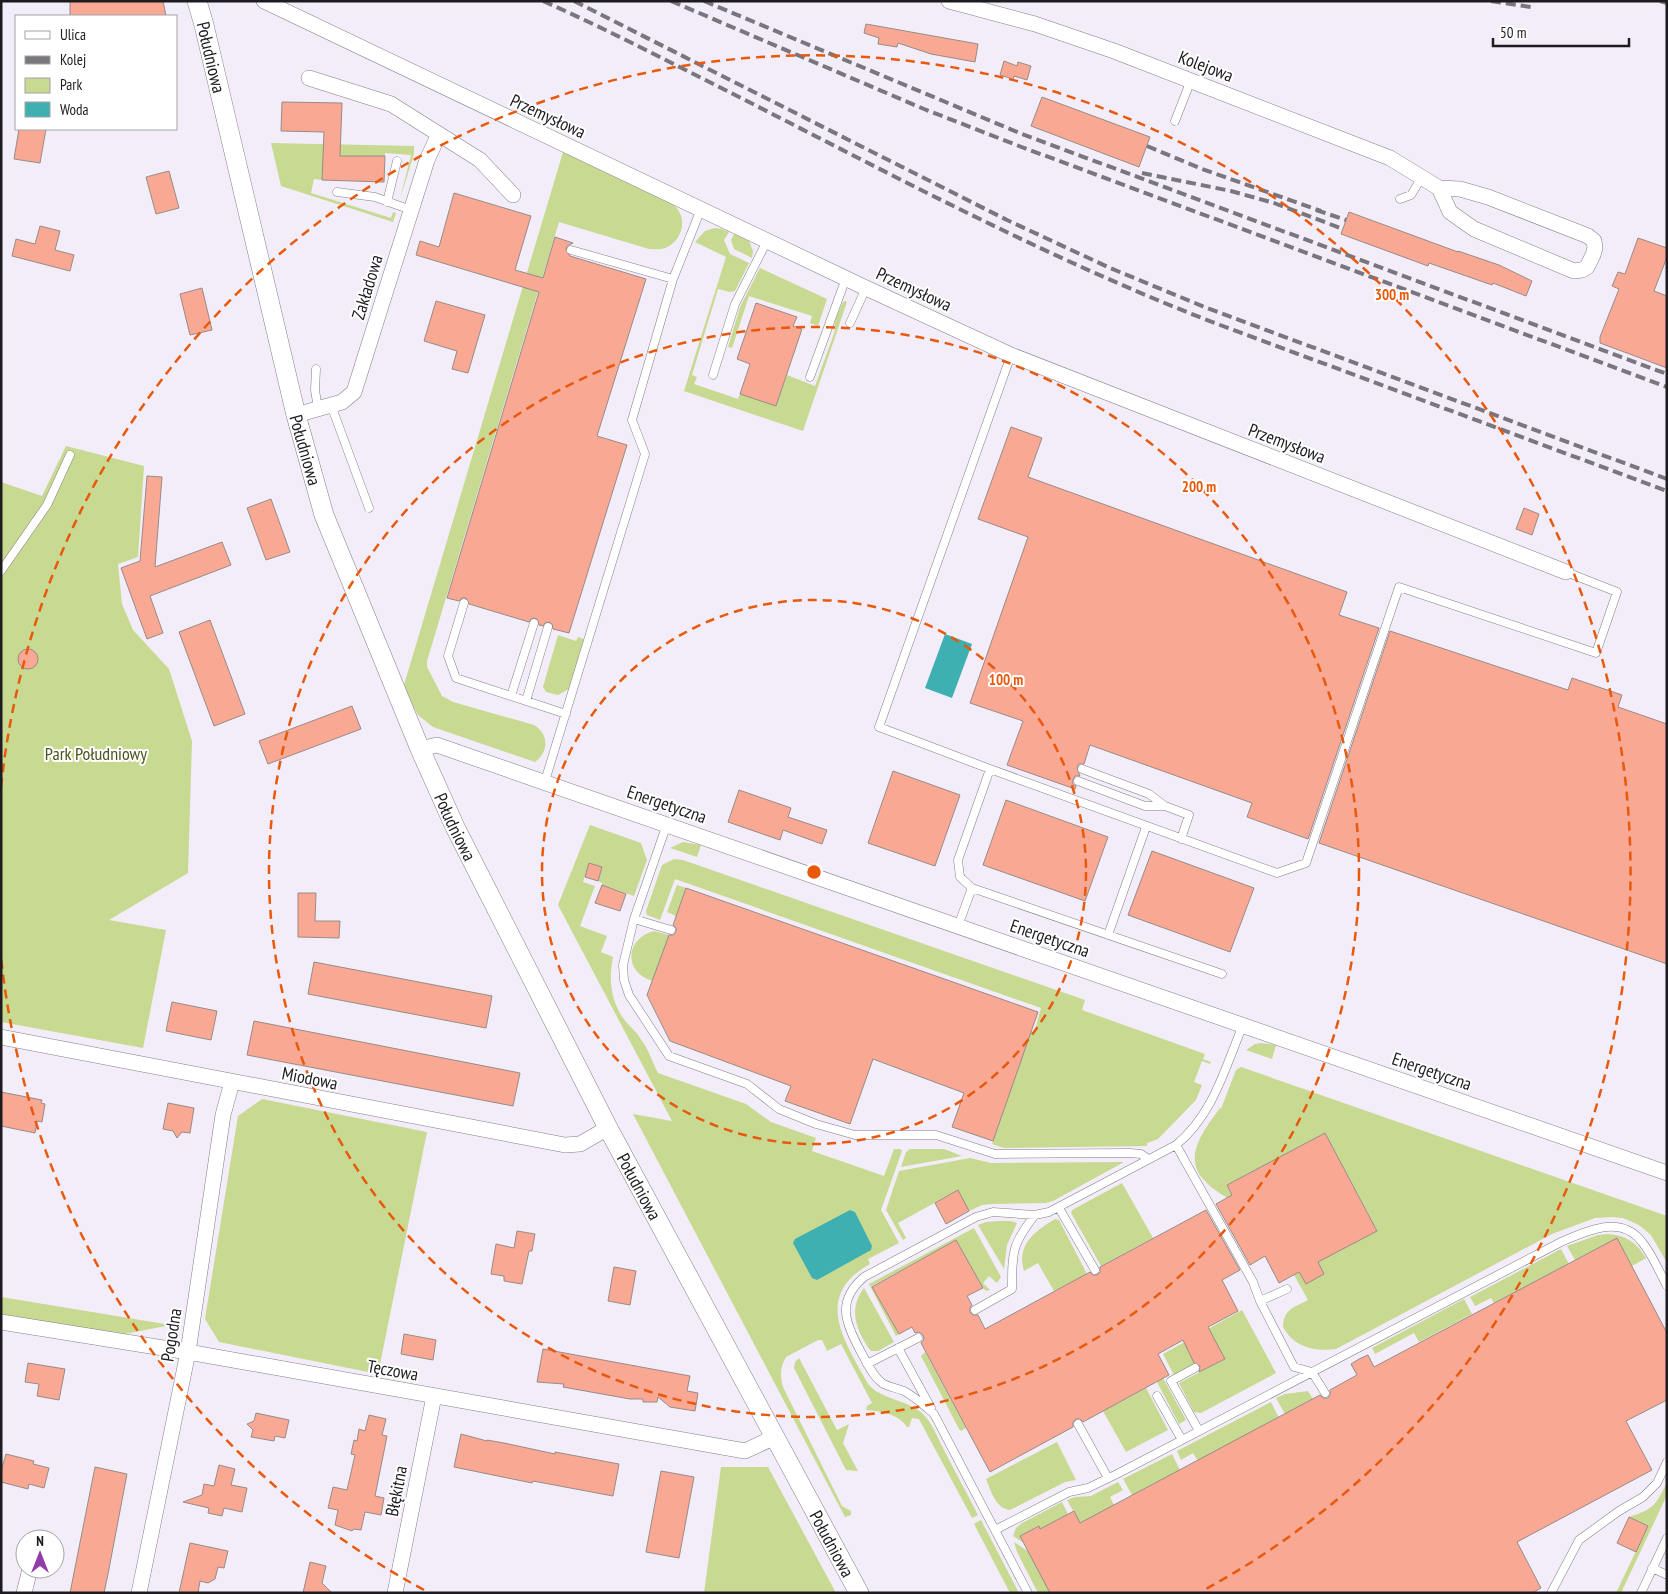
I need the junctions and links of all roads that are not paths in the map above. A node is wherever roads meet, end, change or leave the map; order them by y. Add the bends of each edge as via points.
1 (197, 1) edge
2 (264, 1) edge
3 (949, 1) edge
4 (309, 78) dead end
5 (1191, 80) junction
6 (1175, 121) dead end
7 (439, 134) junction
8 (397, 161) dead end
9 (1422, 177) junction
10 (1439, 188) junction
11 (336, 192) dead end
12 (513, 195) dead end
13 (1400, 199) dead end
14 (387, 202) junction
15 (701, 209) junction
16 (411, 210) junction
17 (767, 241) junction
18 (571, 250) dead end
19 (846, 278) junction
20 (672, 279) junction
21 (866, 288) junction
22 (850, 323) dead end
23 (1011, 355) junction
24 (316, 369) dead end
25 (712, 375) dead end
26 (810, 377) dead end
27 (325, 407) junction
28 (296, 416) junction
29 (70, 455) dead end
30 (368, 508) dead end
31 (1, 571) edge
32 (1566, 572) joint
33 (464, 603) dead end
34 (534, 623) dead end
35 (548, 627) dead end
36 (511, 696) junction
37 (526, 701) junction
38 (566, 714) junction
39 (420, 749) junction
40 (990, 769) junction
41 (1082, 769) dead end
42 (1078, 781) dead end
43 (545, 782) junction
44 (1165, 806) junction
45 (667, 823) junction
46 (1146, 827) junction
47 (1181, 839) junction
48 (972, 888) junction
49 (634, 919) junction
50 (958, 926) junction
51 (671, 930) dead end
52 (1108, 935) junction
53 (1222, 974) dead end
54 (1243, 1025) junction
55 (1, 1037) edge
56 (232, 1082) junction
57 (608, 1128) junction
58 (1176, 1145) junction
59 (1148, 1159) junction
60 (1667, 1173) edge
61 (1059, 1208) junction
62 (1035, 1215) junction
63 (1095, 1270) dead end
64 (1667, 1286) edge
65 (1287, 1289) dead end
66 (1260, 1301) junction
67 (975, 1310) dead end
68 (1, 1322) edge
69 (918, 1338) dead end
70 (898, 1348) junction
71 (188, 1352) junction
72 (867, 1364) junction
73 (1195, 1368) dead end
74 (1312, 1372) junction
75 (1325, 1393) dead end
76 (434, 1396) junction
77 (1157, 1396) dead end
78 (934, 1414) junction
79 (1078, 1424) dead end
80 (1199, 1431) junction
81 (775, 1438) junction
82 (1182, 1440) junction
83 (1667, 1462) edge
84 (1108, 1478) junction
85 (995, 1530) junction
86 (1667, 1538) edge
87 (1652, 1568) junction
88 (1667, 1575) edge
89 (28, 1579) edge
90 (24, 1593) edge
91 (138, 1593) edge
92 (395, 1593) edge
93 (859, 1593) edge
94 (1028, 1593) edge
95 (1550, 1593) edge
96 (1641, 1593) edge

1 - 28 street, Południowa
2 - 15 street, Przemysłowa
3 - 5 street, Kolejowa via 1051,29
4 - 7 street via 391,104
5 - 6 lane
5 - 9 street, Kolejowa via 1390,158
7 - 12 street via 480,160
7 - 16 street, Zakładowa
8 - 14 lane
9 - 10 street, Kolejowa
9 - 13 lane via 1411,195
10 - 10 street, Kolejowa via 1450,212 1481,234 1574,271 1588,267 1595,248 1594,241 1588,236 1488,197 1460,189
11 - 14 lane via 375,197
14 - 16 lane
15 - 17 street, Przemysłowa
15 - 20 lane
16 - 27 street, Zakładowa via 354,392 349,398
17 - 19 street, Przemysłowa
17 - 25 lane via 735,304
18 - 20 lane
19 - 21 street, Przemysłowa
19 - 26 lane
20 - 38 lane via 632,420 645,454
21 - 22 lane
21 - 23 street, Przemysłowa
23 - 32 street, Przemysłowa
23 - 40 lane via 879,727
24 - 27 lane via 315,390
27 - 28 street, Zakładowa
27 - 30 lane
28 - 39 street, Południowa via 324,516
29 - 31 lane via 47,505
32 - 47 lane via 1617,592 1596,653 1399,587 1306,863 1277,873
33 - 36 lane via 448,656 456,678
34 - 36 lane
35 - 37 lane
36 - 37 lane
37 - 38 lane
38 - 43 lane
39 - 43 street, Energetyczna via 438,744
39 - 57 street, Południowa via 455,827
40 - 46 lane
40 - 48 lane via 958,860 960,877
41 - 44 lane via 1149,794
42 - 44 lane via 1145,806
43 - 45 street, Energetyczna
44 - 47 lane via 1189,814
45 - 49 lane
45 - 50 street, Energetyczna
46 - 47 lane
46 - 52 lane
48 - 50 lane
48 - 52 lane
49 - 51 lane
49 - 59 lane via 623,965 624,980 629,995 669,1056 747,1084 779,1109 854,1135 936,1135 995,1154 1130,1153 1141,1154
50 - 54 street, Energetyczna
52 - 53 lane
54 - 58 lane via 1213,1099 1201,1119
54 - 60 street, Energetyczna
55 - 56 street, Miodowa
56 - 57 street, Miodowa via 565,1145 580,1144
56 - 71 street, Pogodna via 223,1115
57 - 81 street, Południowa
58 - 59 lane
58 - 66 lane via 1253,1282
59 - 61 lane
61 - 62 lane
61 - 63 lane
62 - 67 lane via 1015,1246 1012,1289
62 - 72 lane via 993,1212 976,1217 864,1277 849,1295 846,1319
64 - 74 lane via 1637,1235 1622,1228 1602,1227 1561,1242
65 - 66 lane
66 - 74 lane via 1294,1367
68 - 71 street, Tęczowa
69 - 70 lane
70 - 72 lane
70 - 78 lane
71 - 76 street, Tęczowa
71 - 91 street, Pogodna
72 - 78 lane via 884,1384 902,1390
73 - 80 lane via 1171,1381
74 - 75 lane
74 - 80 lane
76 - 81 street, Tęczowa via 745,1451
76 - 92 street, Błękitna
77 - 82 lane
78 - 85 lane
79 - 84 lane
80 - 82 lane
81 - 93 street, Południowa
82 - 84 lane
83 - 95 lane via 1643,1498 1619,1510 1579,1540
84 - 85 lane via 1088,1488 1069,1492
85 - 94 lane
86 - 87 lane
87 - 88 lane
87 - 96 lane
89 - 90 street

